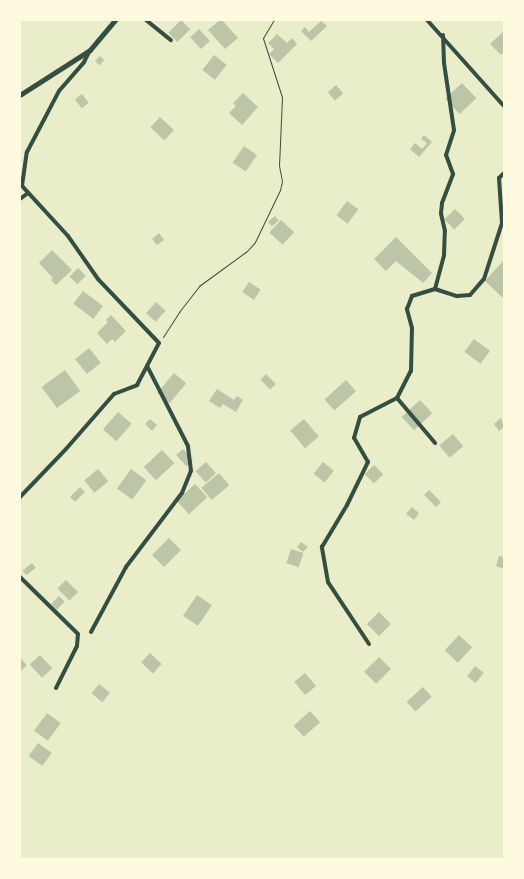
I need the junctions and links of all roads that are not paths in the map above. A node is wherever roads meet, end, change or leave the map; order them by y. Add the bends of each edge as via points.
1 (115, 20) edge
2 (146, 20) edge
3 (427, 20) edge
4 (443, 36) junction
5 (170, 40) dead end
6 (90, 50) junction
7 (20, 95) edge
8 (504, 106) edge
9 (504, 173) edge
10 (22, 174) edge
11 (28, 192) junction
12 (20, 200) edge
13 (435, 288) junction
14 (147, 366) junction
15 (397, 398) junction
16 (435, 443) dead end
17 (20, 497) edge
18 (20, 577) edge
19 (91, 632) dead end
20 (370, 644) dead end
21 (56, 688) dead end

1 - 6 street
2 - 5 street
3 - 4 street
4 - 8 street
4 - 13 street via 454,130 446,155 453,174 442,203 444,255
6 - 7 street
6 - 10 street via 54,100 27,152
9 - 13 street via 499,178 502,223 484,279 470,295 457,296
10 - 11 street via 22,186
11 - 12 street
11 - 14 street via 68,236 98,279 159,344
13 - 15 street via 412,296 409,302 407,309 412,328 410,372
14 - 17 street via 137,385 114,394
14 - 19 street via 188,446 191,471 182,493 126,567
15 - 16 street
15 - 20 street via 360,417 354,438 368,462 322,547 328,582
18 - 21 street via 78,634 77,646

